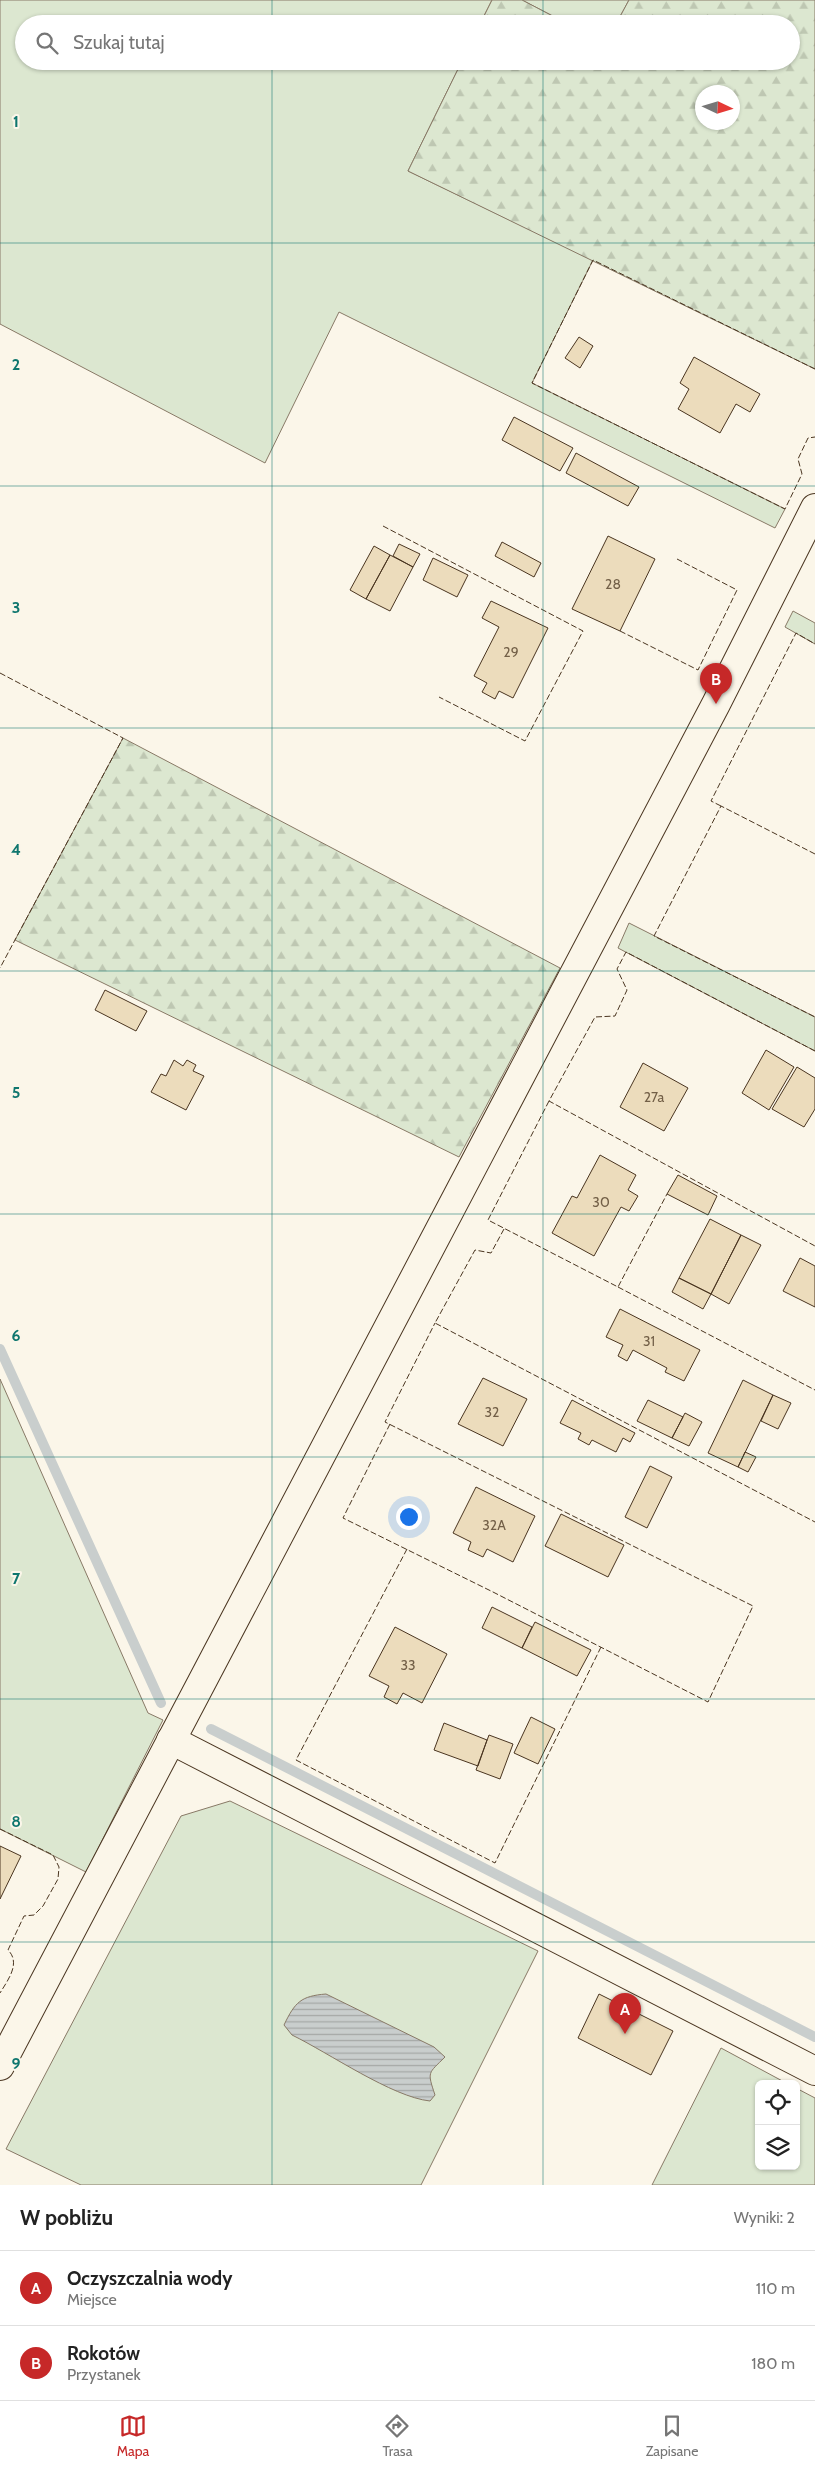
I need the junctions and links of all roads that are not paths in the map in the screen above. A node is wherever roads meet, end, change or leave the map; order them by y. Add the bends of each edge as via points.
1 (815, 508) edge
2 (171, 1740) junction
3 (3, 2053) edge
4 (815, 2071) edge

1 - 2 street via 712,712
2 - 3 street
2 - 4 street

